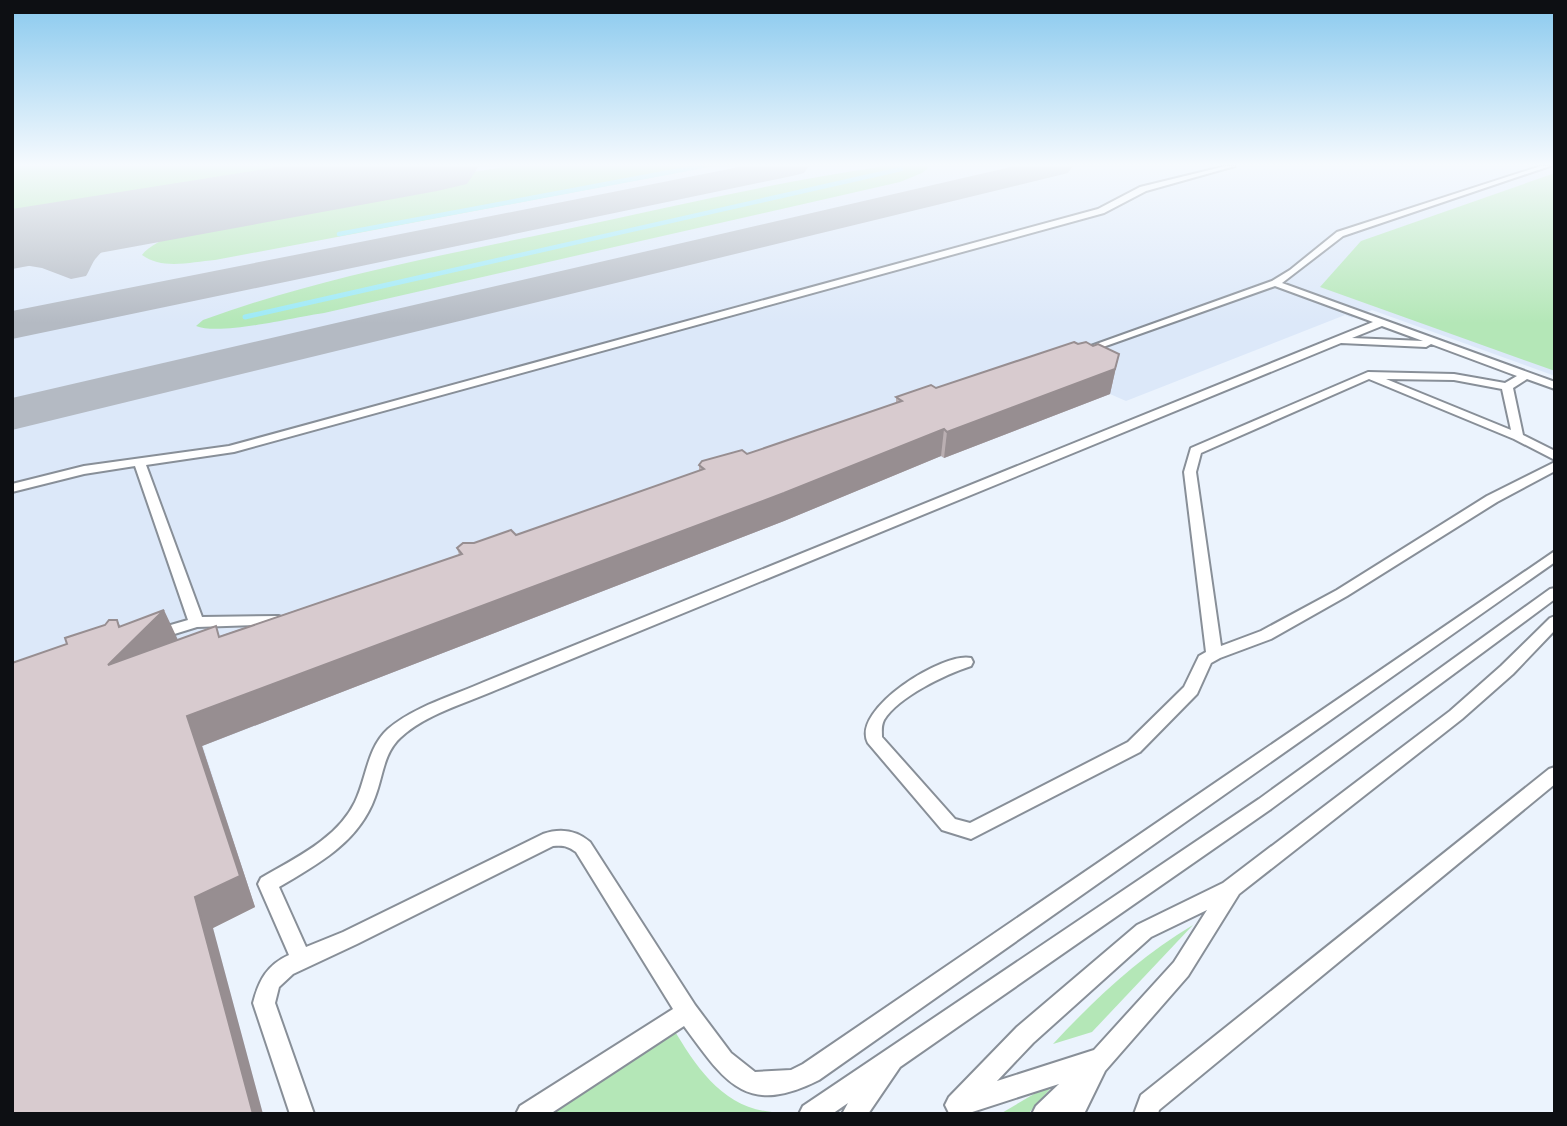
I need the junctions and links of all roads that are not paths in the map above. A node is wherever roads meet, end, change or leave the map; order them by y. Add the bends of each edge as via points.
1 (1074, 219) edge
2 (1387, 219) edge
3 (1275, 283) junction
4 (1383, 322) junction
5 (1330, 343) junction
6 (1458, 350) junction
7 (1066, 356) edge
8 (1368, 375) junction
9 (1526, 375) junction
10 (1555, 386) edge
11 (1507, 387) junction
12 (1518, 437) junction
13 (1555, 456) edge
14 (140, 464) junction
15 (1555, 466) edge
16 (12, 488) edge
17 (1555, 555) edge
18 (1555, 592) edge
19 (296, 620) edge
20 (1555, 621) edge
21 (197, 622) junction
22 (143, 639) edge
23 (1214, 653) junction
24 (965, 662) dead end
25 (1555, 774) edge
26 (1230, 889) junction
27 (301, 959) junction
28 (687, 1012) junction
29 (896, 1056) junction
30 (1102, 1058) junction
31 (302, 1114) edge
32 (528, 1114) edge
33 (811, 1114) edge
34 (854, 1114) edge
35 (1044, 1114) edge
36 (1071, 1114) edge
37 (1146, 1114) edge

1 - 14 lane via 230,449
2 - 3 lane via 1340,234
3 - 4 lane
3 - 7 lane
4 - 5 lane
4 - 6 lane
5 - 6 lane via 1400,342
5 - 27 lane via 416,720 393,735 378,756 363,805 348,830 322,852 268,884
6 - 9 lane
8 - 11 lane via 1454,377
8 - 12 lane
8 - 23 lane via 1195,451 1190,472
9 - 10 lane
9 - 11 lane
11 - 12 lane
12 - 13 lane
14 - 16 lane via 84,470
14 - 21 lane
15 - 23 lane via 1266,635
17 - 28 lane via 811,1072 793,1081 753,1084 723,1061
18 - 29 lane via 1265,804
19 - 21 lane
20 - 26 lane via 1456,715
21 - 22 lane
23 - 24 lane via 1205,660 1191,690 1133,747 971,831 949,825 874,739 873,731 882,713 934,673
25 - 37 lane via 1149,1103
26 - 30 lane via 1181,969
26 - 30 lane via 1144,931 1025,1035 957,1105
27 - 28 lane via 550,839 564,837 583,847
27 - 31 lane via 281,968 268,984 264,1003
28 - 32 lane
29 - 33 lane
29 - 34 lane
30 - 35 lane
30 - 36 lane

